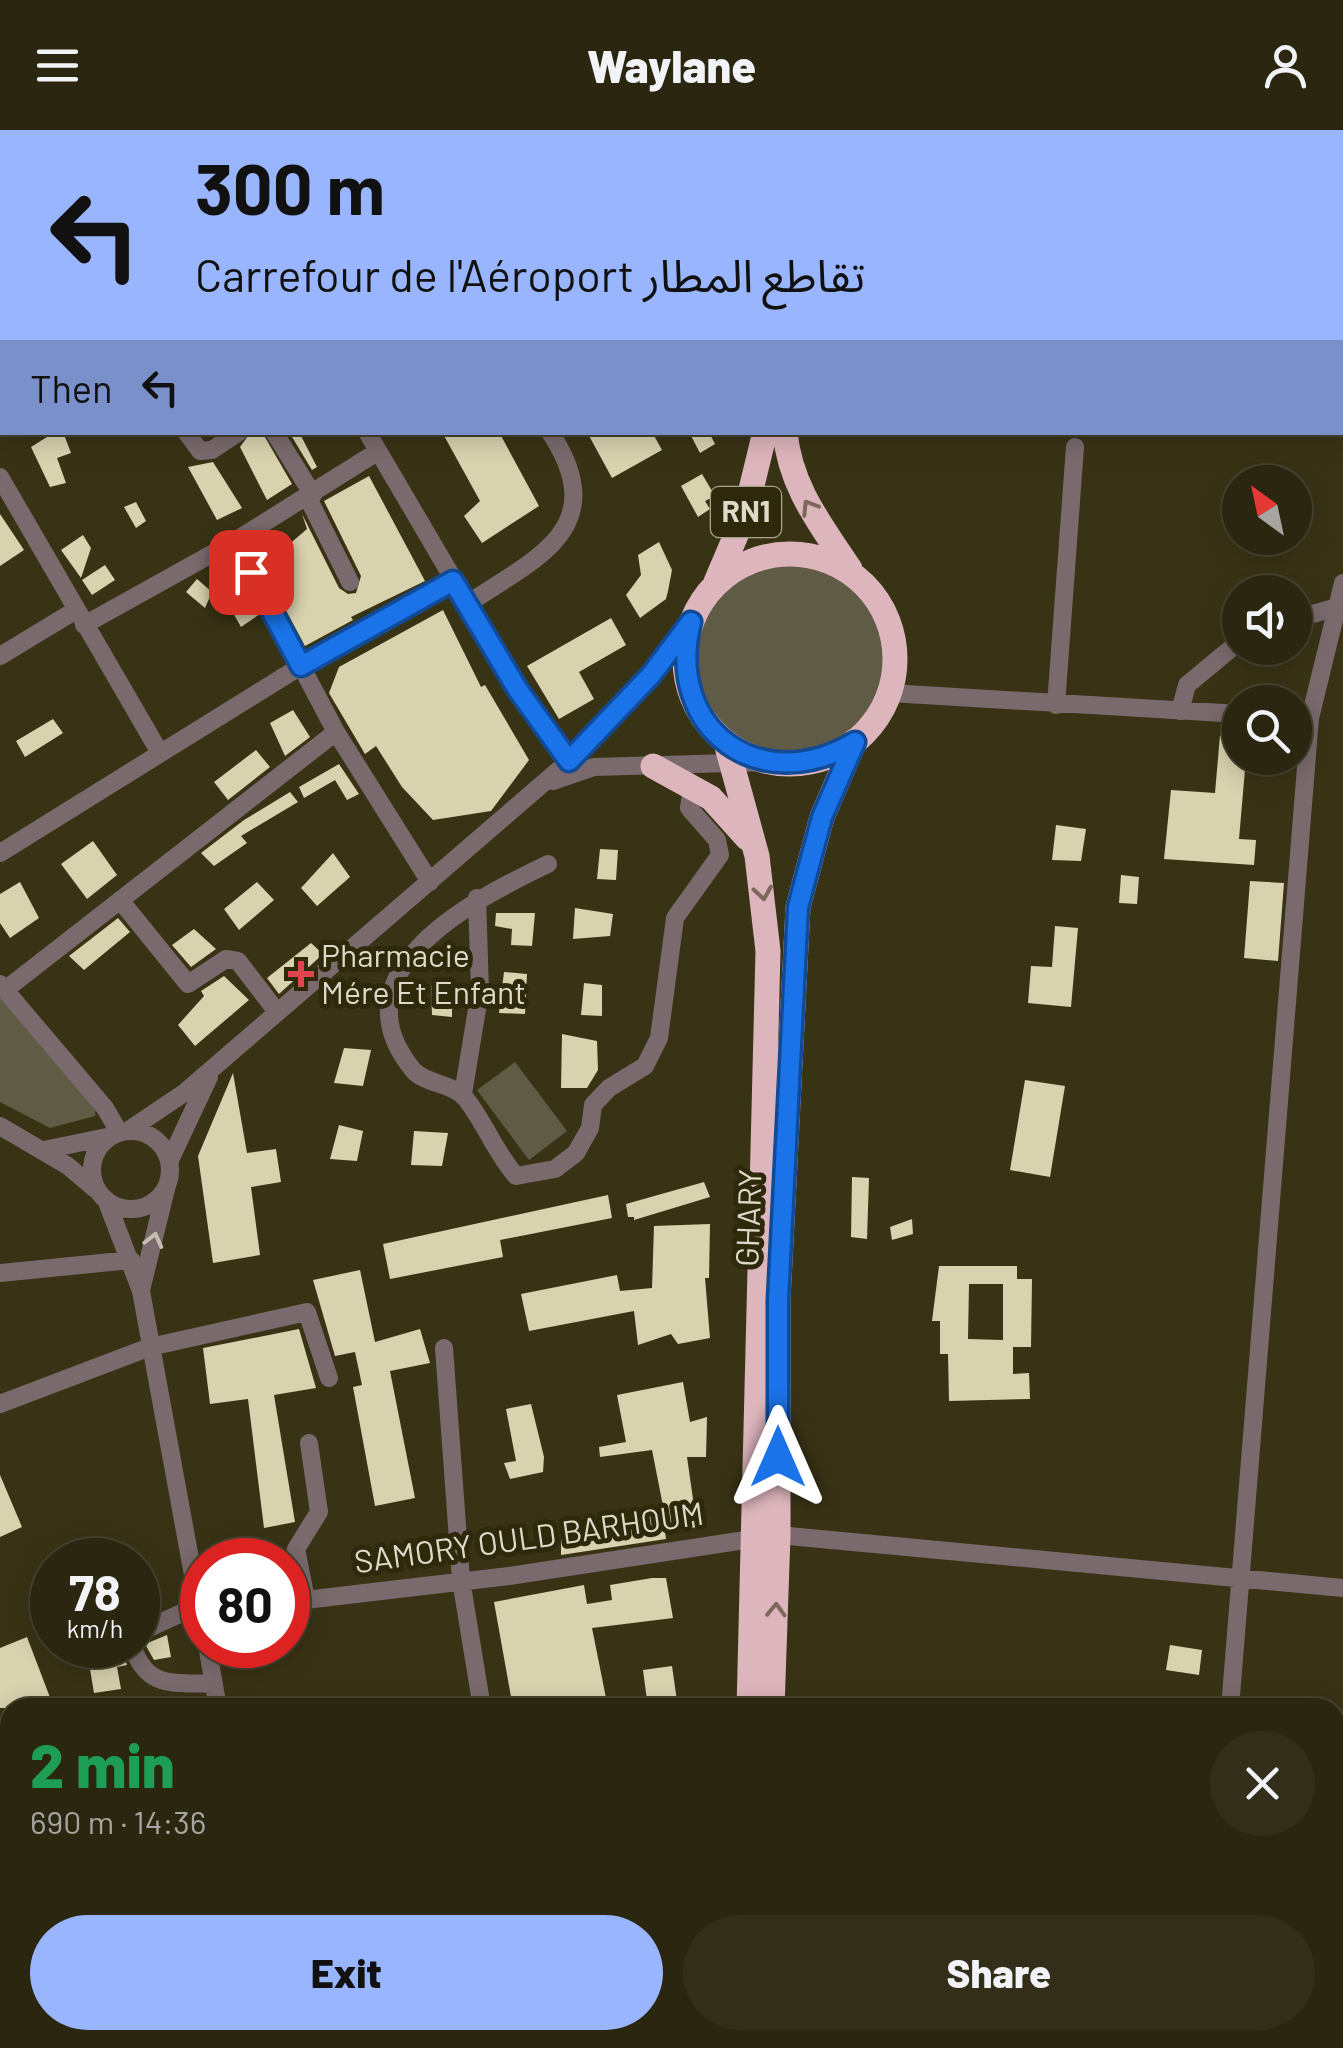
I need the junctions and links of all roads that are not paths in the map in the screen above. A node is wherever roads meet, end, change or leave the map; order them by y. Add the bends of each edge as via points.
1 (188, 435) edge
2 (234, 435) edge
3 (276, 435) edge
4 (369, 435) edge
5 (552, 435) edge
6 (764, 435) edge
7 (785, 435) edge
8 (1075, 447) dead end
9 (378, 452) junction
10 (0, 477) edge
11 (310, 497) junction
12 (235, 541) junction
13 (852, 574) junction
14 (453, 581) junction
15 (350, 582) dead end
16 (1343, 583) edge
17 (714, 587) junction
18 (467, 604) junction
19 (1341, 606) edge
20 (1312, 615) edge
21 (80, 618) junction
22 (691, 622) junction
23 (1222, 654) edge
24 (0, 656) edge
25 (301, 666) junction
26 (1312, 689) edge
27 (890, 693) junction
28 (1056, 705) junction
29 (1180, 711) junction
30 (1222, 713) edge
31 (336, 732) junction
32 (855, 742) junction
33 (160, 753) junction
34 (728, 754) junction
35 (569, 761) junction
36 (654, 766) junction
37 (1298, 775) edge
38 (692, 786) junction
39 (530, 792) junction
40 (0, 853) edge
41 (757, 856) junction
42 (548, 864) dead end
43 (430, 882) junction
44 (477, 898) junction
45 (120, 900) junction
46 (2, 987) edge
47 (277, 1012) junction
48 (217, 1064) junction
49 (463, 1094) junction
50 (0, 1126) edge
51 (119, 1133) junction
52 (44, 1150) junction
53 (170, 1160) junction
54 (166, 1188) junction
55 (102, 1197) junction
56 (131, 1260) junction
57 (0, 1273) edge
58 (141, 1291) junction
59 (769, 1300) junction
60 (150, 1346) junction
61 (444, 1348) dead end
62 (329, 1378) dead end
63 (0, 1404) edge
64 (309, 1443) dead end
65 (766, 1536) junction
66 (187, 1538) edge
67 (303, 1538) edge
68 (1242, 1578) junction
69 (461, 1580) junction
70 (1343, 1588) edge
71 (310, 1598) edge
72 (140, 1668) edge
73 (211, 1668) edge
74 (214, 1684) junction
75 (216, 1698) edge
76 (480, 1698) edge
77 (749, 1698) edge
78 (772, 1698) edge
79 (1231, 1698) edge

1 - 2 street via 200,451
3 - 11 street
4 - 9 street
5 - 18 street via 569,462 577,494 564,528 544,553
6 - 17 highway, RN1 via 746,514
13 -> 7 highway, RN1 via 802,497
8 - 28 street
9 - 11 street
9 - 14 street
10 - 21 street
11 - 12 street
11 - 15 street
12 - 21 street
12 - 25 street
13 - 17 highway via 813,556 770,556 730,572
13 - 27 highway via 889,621 895,667
14 - 18 street
14 - 25 street
16 - 19 street
17 - 22 highway
18 - 35 street
19 - 20 street
19 - 26 street
21 - 24 street
21 - 33 street
22 - 34 highway via 689,688
22 - 35 street
23 - 29 street via 1187,685
25 - 31 street
25 - 33 street
27 - 28 street
27 - 32 highway
28 - 29 street
29 - 30 street
31 - 43 street
31 - 45 street
32 - 34 highway via 813,762
32 - 59 highway, GHARY via 822,817 798,907
33 - 40 street
34 - 36 street
34 - 41 highway, GHARY
35 - 39 street
36 - 38 highway
36 - 39 street via 594,766
37 - 68 street
38 - 41 highway via 732,818
38 - 49 street via 689,808 717,840 720,854 675,918 659,1038 646,1066 594,1105 576,1154 555,1169 516,1176
39 - 43 street
41 -> 59 highway, GHARY via 768,951
42 - 44 street
43 - 47 street
44 - 49 street via 480,991
44 - 49 street via 406,957 387,1001 398,1044 415,1073
45 - 46 street
45 - 47 street via 188,984 226,959 238,961
46 - 51 street
47 - 48 street
48 - 51 street via 162,1111
48 - 53 street
50 - 52 street
51 - 52 street
51 - 53 street via 155,1138
51 - 55 street via 92,1162
52 - 55 street
53 - 54 street
54 - 55 street via 146,1206 119,1208
58 -> 54 street
55 - 56 street
56 - 57 street
56 - 58 street
58 - 60 street
59 - 65 highway, GHARY
60 - 62 street via 307,1312
60 - 63 street
60 - 66 street
61 - 69 street
64 - 67 street via 319,1512
65 - 68 street, SAMORY OULD BARHOUM
65 - 69 street, SAMORY OULD BARHOUM
65 - 77 highway, GHARY
78 -> 65 highway, GHARY
68 - 70 street, SAMORY OULD BARHOUM
68 - 79 street
69 - 71 street, SAMORY OULD BARHOUM
69 - 76 street
72 - 74 street via 166,1682
73 - 74 street
74 - 75 street

